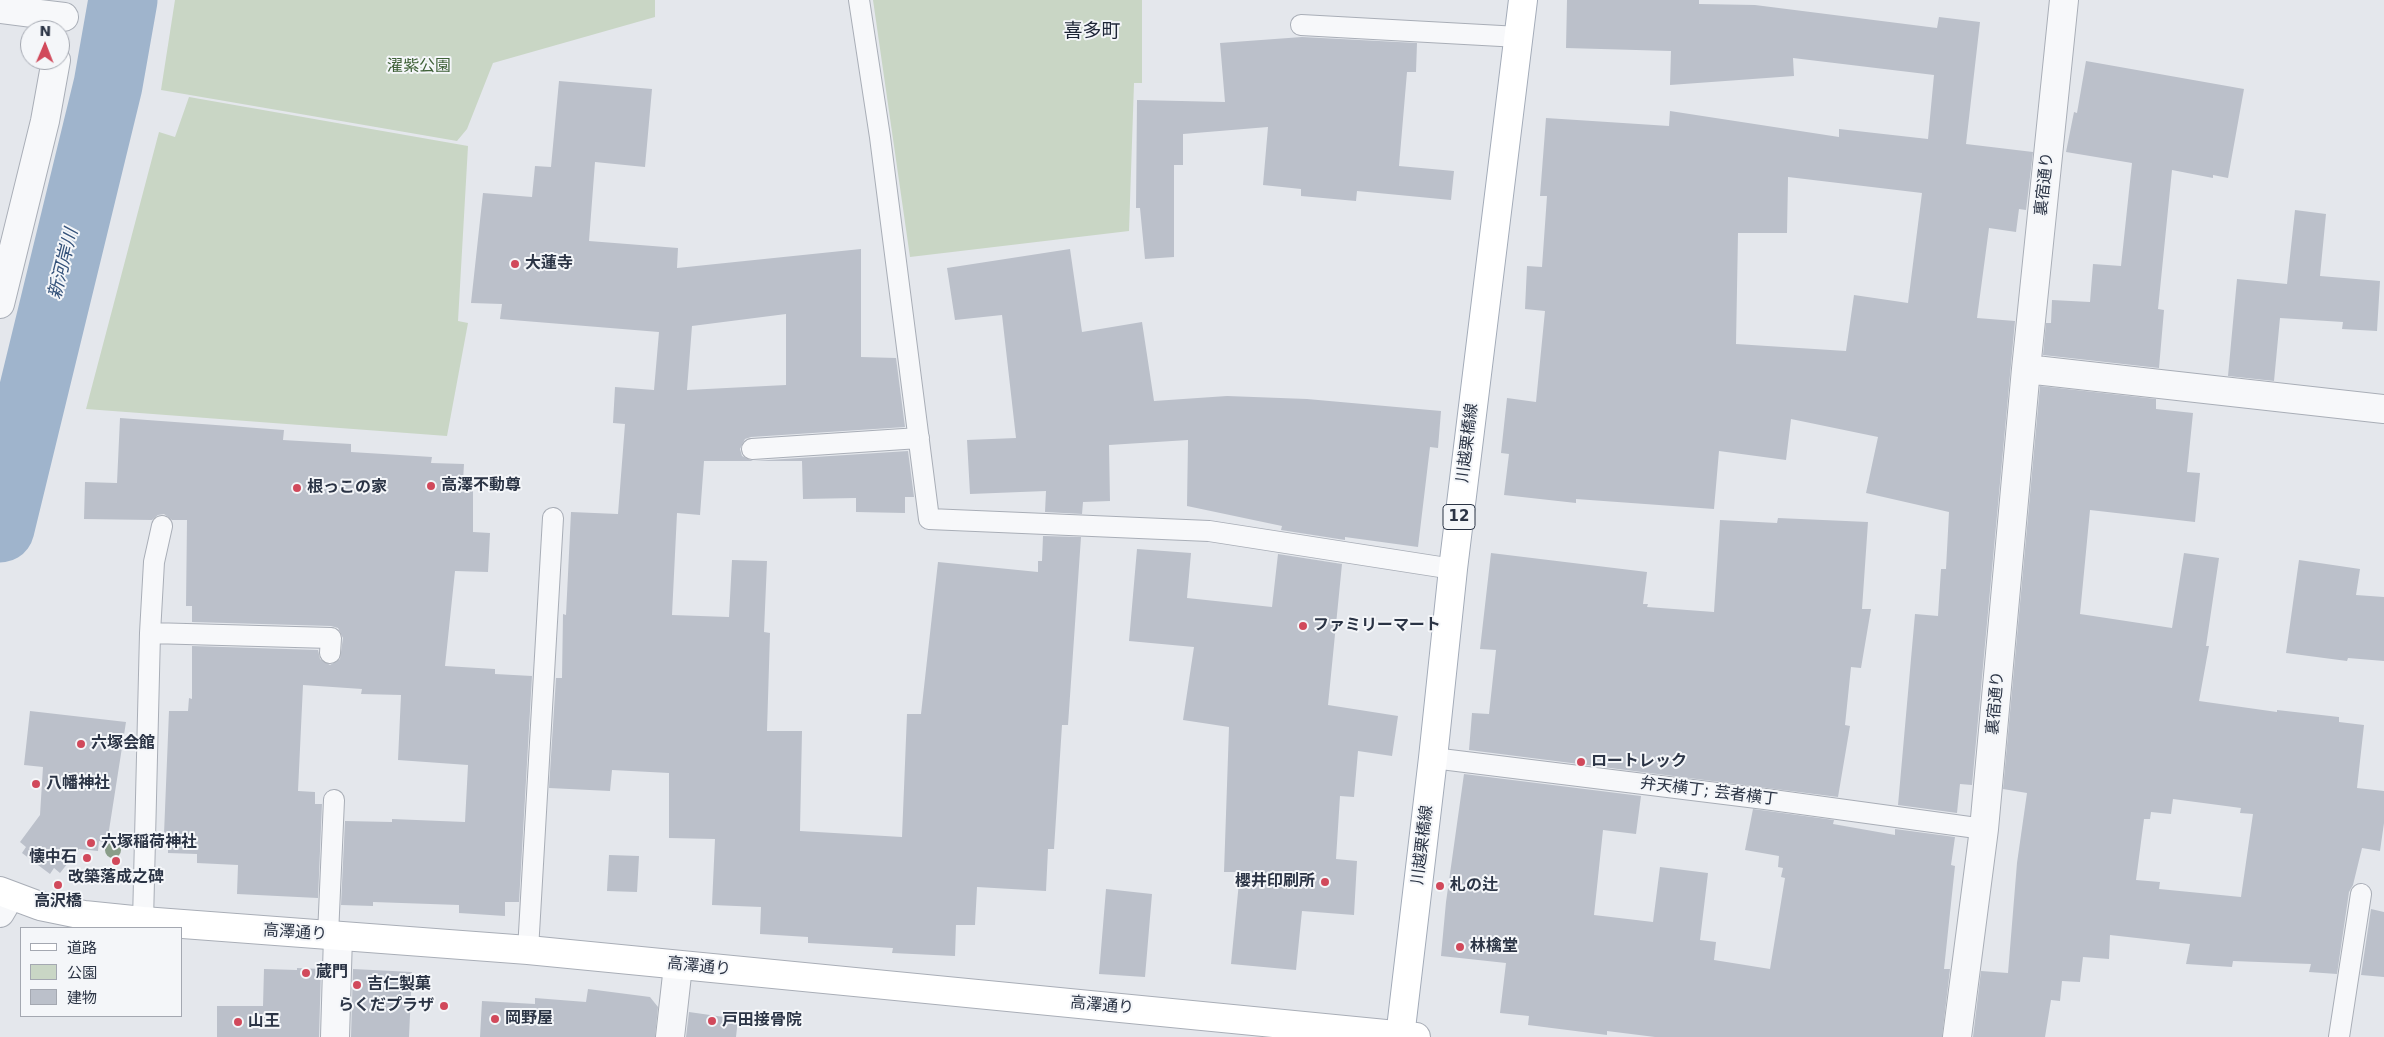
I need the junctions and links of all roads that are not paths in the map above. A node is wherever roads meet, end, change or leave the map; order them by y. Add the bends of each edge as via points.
1 (859, 0) edge
2 (1523, 0) edge
3 (2064, 0) edge
4 (0, 9) edge
5 (63, 19) edge
6 (1301, 25) dead end
7 (1519, 37) junction
8 (54, 70) edge
9 (0, 304) edge
10 (2026, 369) junction
11 (2384, 409) edge
12 (919, 438) junction
13 (752, 448) dead end
14 (553, 518) dead end
15 (162, 526) dead end
16 (1452, 569) junction
17 (150, 633) junction
18 (330, 653) dead end
19 (1433, 758) junction
20 (334, 800) dead end
21 (1984, 829) junction
22 (2360, 894) dead end
23 (3, 900) edge
24 (143, 921) junction
25 (333, 936) junction
26 (528, 950) junction
27 (678, 966) junction
28 (1405, 1036) edge
29 (335, 1037) edge
30 (670, 1037) edge
31 (1957, 1037) edge
32 (2339, 1037) edge

1 - 12 lane
2 - 7 street, 川越栗橋線 / 12
3 - 10 street, 裏宿通り
4 - 5 street
6 - 7 lane
7 - 16 street, 川越栗橋線 / 12
8 - 9 street via 43,130
10 - 11 street
10 - 21 street, 裏宿通り
12 - 13 lane
12 - 16 lane via 929,519 1209,531
14 - 26 lane
15 - 17 lane via 154,562
16 - 19 street, 川越栗橋線 / 12
17 - 18 lane via 330,638
17 - 24 lane
19 - 21 lane, 弁天横丁; 芸者横丁
19 - 28 street, 川越栗橋線 / 12
20 - 25 lane
21 - 31 street, 裏宿通り
22 - 32 lane
23 - 24 street, 高澤通り via 84,915
24 - 25 street, 高澤通り
25 - 26 street, 高澤通り
25 - 29 street
26 - 27 street, 高澤通り
27 - 28 street, 高澤通り
27 - 30 street

